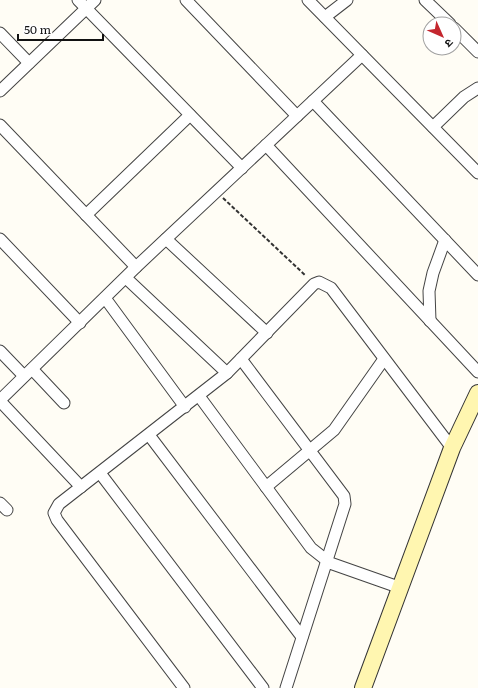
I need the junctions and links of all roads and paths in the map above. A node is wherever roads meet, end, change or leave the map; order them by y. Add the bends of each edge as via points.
1 (95, 0) edge
2 (186, 0) edge
3 (308, 0) edge
4 (347, 0) edge
5 (425, 0) edge
6 (82, 4) edge
7 (442, 16) edge
8 (325, 17) junction
9 (0, 33) edge
10 (462, 36) edge
11 (478, 52) edge
12 (362, 55) junction
13 (29, 63) junction
14 (478, 88) edge
15 (0, 91) edge
16 (313, 101) junction
17 (190, 115) junction
18 (297, 116) junction
19 (0, 125) edge
20 (433, 127) junction
21 (266, 145) junction
22 (242, 168) junction
23 (478, 173) edge
24 (217, 192) junction
25 (86, 215) junction
26 (0, 239) edge
27 (166, 239) junction
28 (445, 240) junction
29 (136, 268) junction
30 (478, 275) edge
31 (126, 278) junction
32 (314, 284) junction
33 (105, 298) junction
34 (430, 321) junction
35 (80, 323) junction
36 (267, 332) junction
37 (0, 351) edge
38 (241, 359) junction
39 (384, 359) junction
40 (28, 372) junction
41 (478, 372) edge
42 (227, 373) junction
43 (478, 393) edge
44 (199, 396) junction
45 (0, 400) edge
46 (64, 403) dead end
47 (185, 407) junction
48 (149, 435) junction
49 (452, 448) junction
50 (310, 451) junction
51 (100, 472) junction
52 (80, 487) junction
53 (266, 487) junction
54 (327, 561) junction
55 (401, 588) junction
56 (302, 637) junction
57 (184, 688) edge
58 (263, 688) edge
59 (286, 688) edge
60 (363, 688) edge

1 - 6 street
2 - 18 street
3 - 8 street
4 - 8 street
5 - 7 street
6 - 13 street
6 - 17 street
8 - 12 street
9 - 13 street
10 - 11 street
12 - 16 street
12 - 20 street
13 - 15 street
14 - 20 street via 464,97
16 - 18 street
16 - 28 street
17 - 22 street
17 - 25 street
18 - 21 street
19 - 25 street
20 - 23 street
21 - 22 street
21 - 34 street
22 - 24 street
24 - 27 street
24 - 32 path
25 - 29 street
26 - 35 street
27 - 29 street
27 - 36 street
28 - 30 street
28 - 34 street via 429,291
29 - 31 street
31 - 33 street
31 - 42 street
32 - 36 street
32 - 39 street via 323,283 331,288
33 - 35 street
33 - 47 street
34 - 41 street
35 - 40 street
36 - 38 street
37 - 40 street
38 - 42 street
38 - 50 street
39 - 49 street
39 - 50 street via 334,430
40 - 45 street
40 - 46 street
42 - 44 street
43 - 49 street
44 - 47 street
44 - 53 street
45 - 52 street
47 - 48 street
48 - 51 street
48 - 56 street
49 - 55 street
50 - 53 street
50 - 54 street via 345,500
51 - 52 street
51 - 58 street
52 - 57 street via 56,508 54,513 57,520
53 - 54 street via 311,548
54 - 55 street
54 - 56 street
55 - 60 street
56 - 59 street

